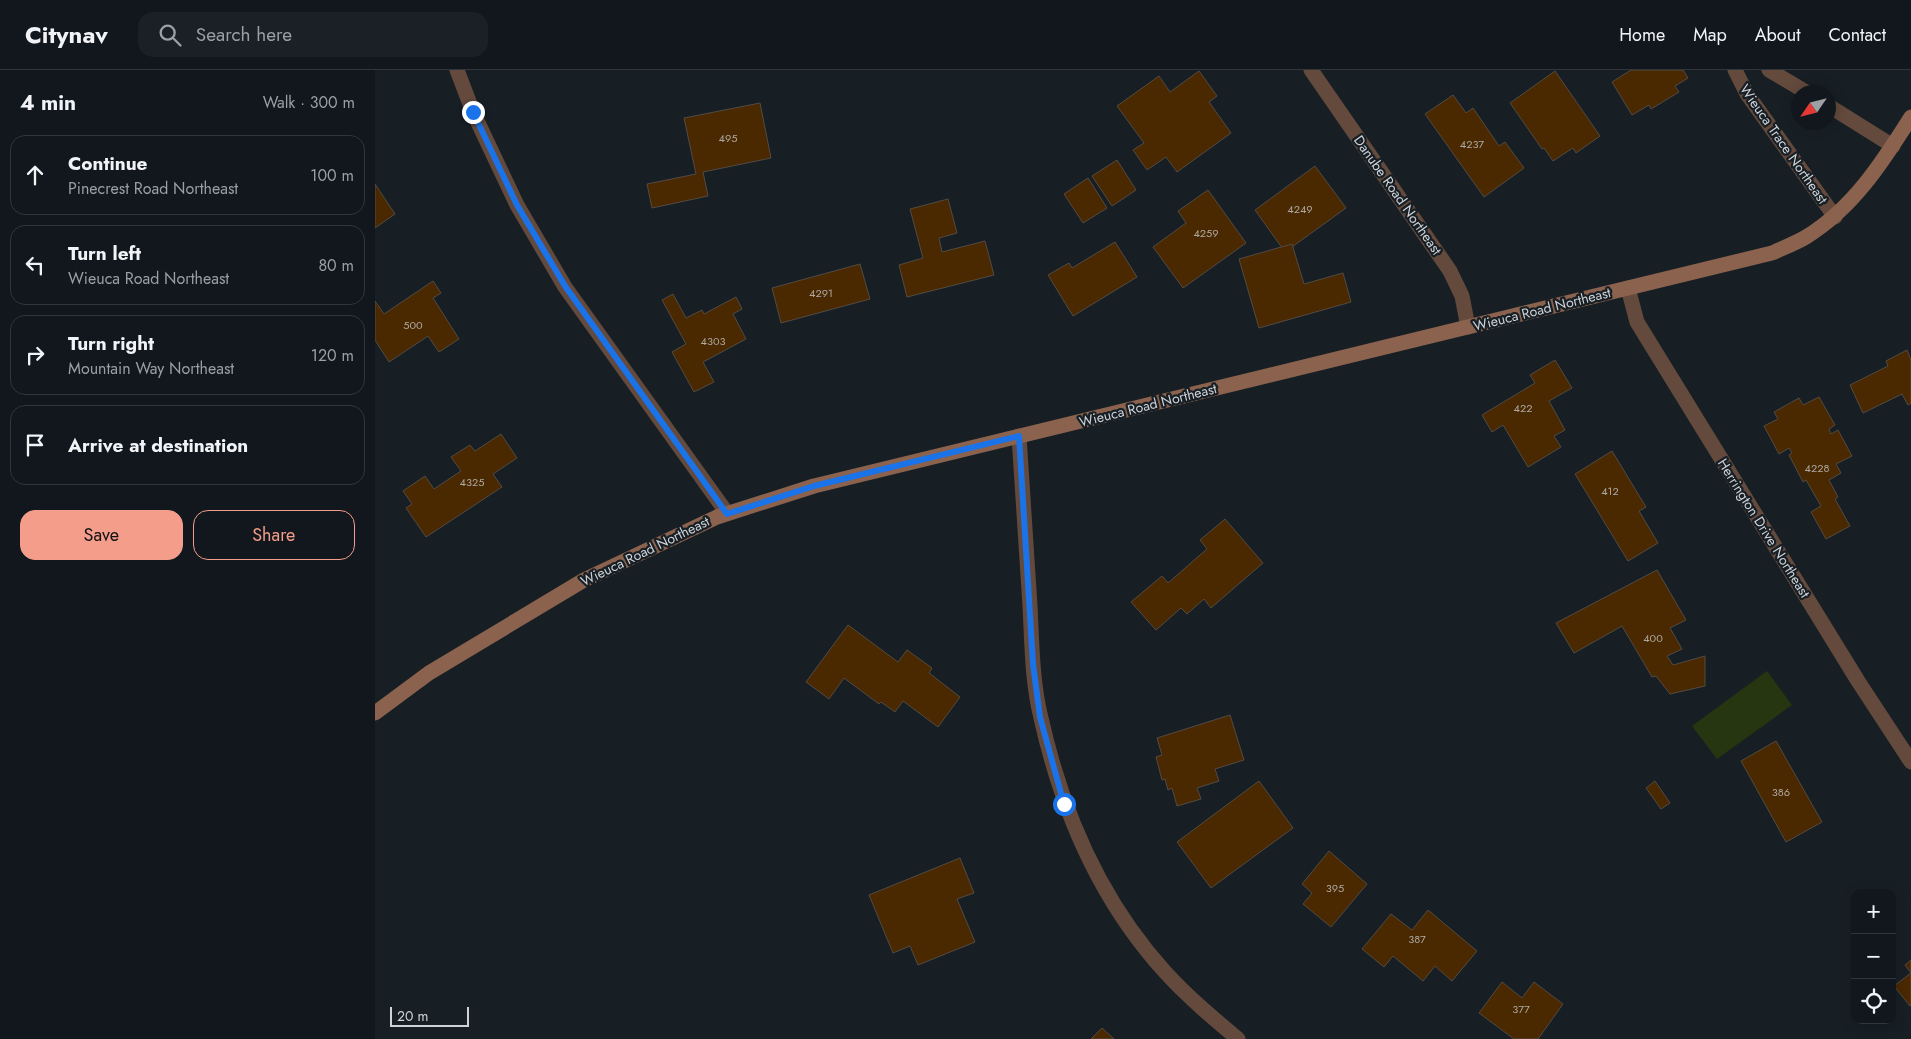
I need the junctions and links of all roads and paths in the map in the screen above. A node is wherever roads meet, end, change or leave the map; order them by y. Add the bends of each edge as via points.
1 (457, 70) edge
2 (1311, 70) edge
3 (1735, 70) edge
4 (1769, 70) edge
5 (1794, 85) edge
6 (1836, 110) edge
7 (1911, 117) edge
8 (1893, 146) junction
9 (1835, 217) junction
10 (1628, 288) junction
11 (1468, 327) junction
12 (1019, 436) junction
13 (727, 514) junction
14 (375, 713) edge
15 (1911, 762) edge
16 (1238, 1039) edge

1 - 13 street via 517,205 565,286
2 - 11 street, Danube Road Northeast via 1450,270 1462,296
3 - 9 street, Wieuca Trace Northeast via 1747,94
4 - 5 street
6 - 8 street
7 - 8 street, Wieuca Road Northeast
8 - 9 street, Wieuca Road Northeast via 1860,192
9 - 10 street, Wieuca Road Northeast via 1805,238 1771,253
10 - 11 street, Wieuca Road Northeast
10 - 15 street, Herrington Drive Northeast via 1637,322
11 - 12 street, Wieuca Road Northeast
12 - 13 street, Wieuca Road Northeast via 814,486
12 - 16 street via 1033,664 1040,717 1064,804 1081,846 1132,930 1165,972
13 - 14 street, Wieuca Road Northeast via 584,580 429,673

